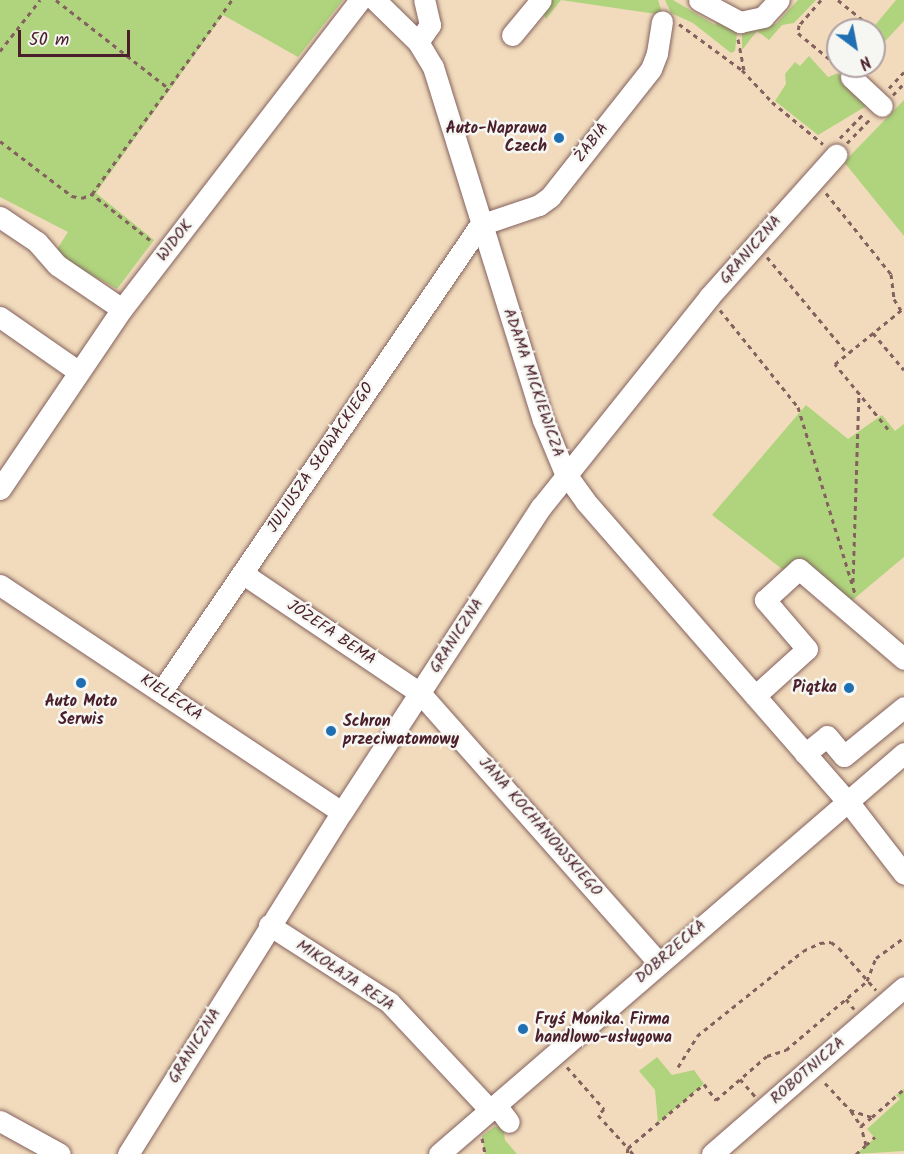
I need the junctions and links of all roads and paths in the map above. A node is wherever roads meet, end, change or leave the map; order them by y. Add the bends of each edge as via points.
1 (40, 0) edge
2 (56, 0) edge
3 (231, 0) edge
4 (360, 0) edge
5 (375, 0) edge
6 (424, 0) edge
7 (540, 0) edge
8 (699, 0) edge
9 (779, 0) edge
10 (821, 0) edge
11 (838, 0) edge
12 (860, 18) edge
13 (662, 21) joint
14 (740, 22) junction
15 (512, 35) dead end
16 (418, 42) junction
17 (0, 51) edge
18 (826, 56) edge
19 (744, 73) junction
20 (852, 78) edge
21 (168, 87) junction
22 (882, 106) dead end
23 (0, 141) edge
24 (836, 155) joint
25 (814, 178) junction
26 (92, 194) junction
27 (0, 217) edge
28 (480, 225) junction
29 (150, 240) dead end
30 (756, 244) junction
31 (710, 297) junction
32 (122, 309) junction
33 (902, 309) edge
34 (0, 316) edge
35 (873, 333) junction
36 (848, 353) junction
37 (904, 370) edge
38 (79, 372) junction
39 (859, 392) junction
40 (888, 429) dead end
41 (565, 473) junction
42 (0, 489) edge
43 (242, 573) junction
44 (0, 585) edge
45 (853, 585) junction
46 (861, 602) dead end
47 (904, 659) edge
48 (161, 692) junction
49 (420, 693) junction
50 (755, 696) junction
51 (904, 707) edge
52 (904, 753) edge
53 (805, 754) junction
54 (847, 801) junction
55 (342, 812) junction
56 (904, 874) edge
57 (269, 925) junction
58 (904, 938) edge
59 (658, 963) junction
60 (867, 981) junction
61 (904, 987) edge
62 (846, 999) junction
63 (856, 1011) dead end
64 (567, 1067) dead end
65 (678, 1067) dead end
66 (740, 1079) junction
67 (825, 1083) dead end
68 (904, 1089) edge
69 (888, 1103) junction
70 (762, 1104) dead end
71 (891, 1107) dead end
72 (493, 1108) junction
73 (850, 1110) junction
74 (872, 1117) junction
75 (0, 1121) edge
76 (508, 1122) dead end
77 (861, 1126) junction
78 (482, 1136) dead end
79 (875, 1137) dead end
80 (866, 1145) junction
81 (628, 1149) junction
82 (60, 1154) edge
83 (128, 1154) edge
84 (440, 1154) edge
85 (484, 1154) edge
86 (627, 1154) edge
87 (633, 1154) edge
88 (712, 1154) edge
89 (855, 1154) edge

1 - 17 path
2 - 21 path
3 - 21 path
4 - 32 street, WIDOK
5 - 16 street, ADAMA MICKIEWICZA
6 - 16 street via 430,24
7 - 15 street
8 - 14 street
9 - 14 street via 763,17
10 - 18 path via 799,25 798,33
11 - 12 path
13 - 19 path via 689,30
13 - 28 street, ŻABIA via 651,69 550,197 540,206
14 - 19 path via 738,38
16 - 28 street, ADAMA MICKIEWICZA via 433,67
19 - 24 path via 772,102
20 - 22 street
21 - 26 path
23 - 26 path via 72,196
24 - 25 street, GRANICZNA
25 - 30 street, GRANICZNA
25 - 33 path via 891,274 894,299
26 - 29 path
27 - 32 street via 37,242 57,265
28 - 41 street, ADAMA MICKIEWICZA via 543,420
28 - 43 street, JULIUSZA SŁOWACKIEGO
30 - 31 street, GRANICZNA
30 - 36 path
31 - 41 street, GRANICZNA
31 - 45 path via 798,407
32 - 38 street, WIDOK
33 - 35 path
34 - 38 street
35 - 36 path
35 - 37 path
36 - 39 path via 835,364
38 - 42 street, WIDOK
39 - 40 path
39 - 45 path
41 - 49 street, GRANICZNA
41 - 50 street, ADAMA MICKIEWICZA
43 - 48 street, JULIUSZA SŁOWACKIEGO
43 - 49 street, JÓZEFA BEMA
44 - 48 street, KIELECKA
45 - 46 path
47 - 50 street via 799,569 765,600 807,649
48 - 55 street, KIELECKA
49 - 55 street, GRANICZNA
49 - 59 street, JANA KOCHANOWSKIEGO
50 - 53 street, ADAMA MICKIEWICZA
51 - 53 street via 844,756 827,736
52 - 54 street, DOBRZECKA
53 - 54 street, ADAMA MICKIEWICZA
54 - 56 street, ADAMA MICKIEWICZA
54 - 59 street, DOBRZECKA
55 - 57 street, GRANICZNA
57 - 72 street, MIKOŁAJA REJA via 389,1002
57 - 83 street, GRANICZNA
58 - 60 path via 876,958
59 - 72 street, DOBRZECKA
60 - 62 path
60 - 65 path via 839,948 831,942 820,943 803,951 697,1036
61 - 88 street, ROBOTNICZA
62 - 63 path
62 - 66 path via 786,1050 767,1056
64 - 81 path via 604,1108 598,1115
66 - 70 path
66 - 81 path via 716,1100 704,1084
67 - 73 path
68 - 69 path
69 - 71 path
69 - 74 path
72 - 76 street, MIKOŁAJA REJA
72 - 84 street, DOBRZECKA
73 - 74 path
73 - 77 path
74 - 77 path
75 - 82 street
77 - 80 path
78 - 85 path
79 - 80 path
80 - 89 path
81 - 86 path
81 - 87 path

